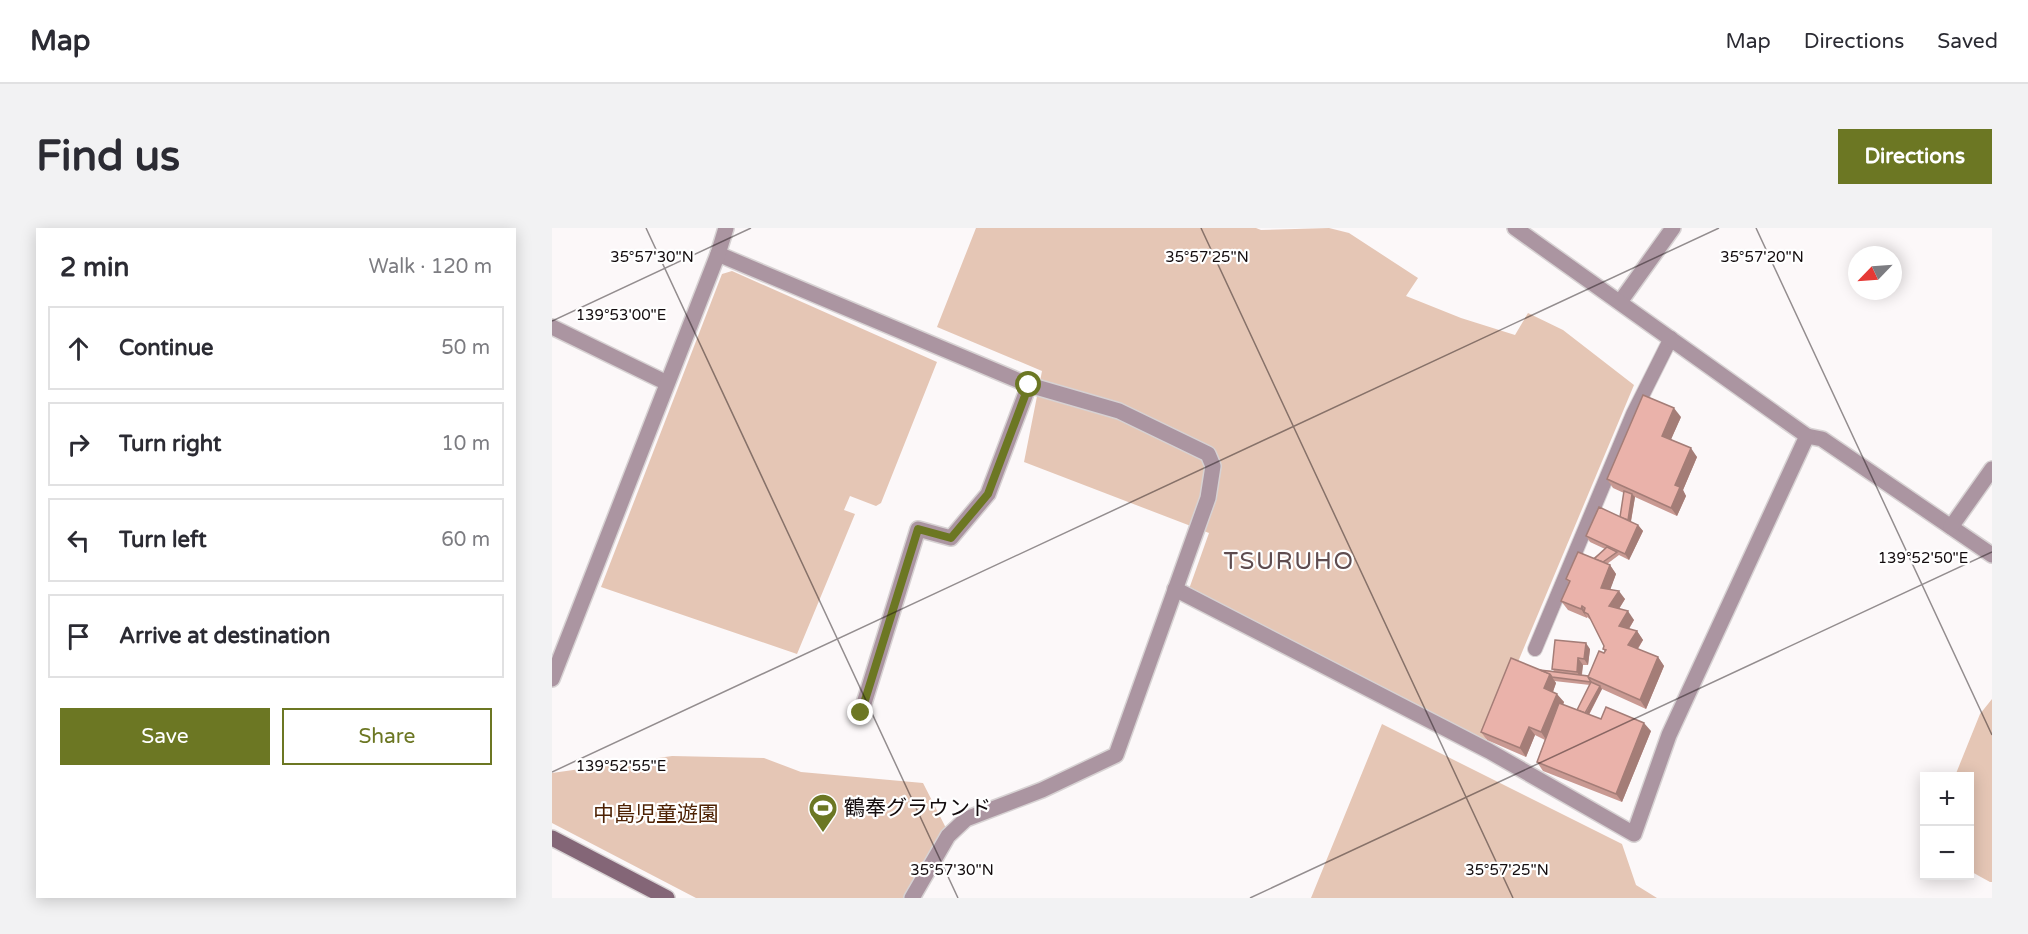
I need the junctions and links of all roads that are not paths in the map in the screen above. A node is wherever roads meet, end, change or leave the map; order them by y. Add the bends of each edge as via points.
1 (726, 228) edge
2 (1515, 228) edge
3 (1673, 228) edge
4 (718, 254) junction
5 (1620, 302) junction
6 (552, 327) edge
7 (1671, 338) junction
8 (668, 383) junction
9 (1029, 385) junction
10 (1807, 436) junction
11 (1992, 469) edge
12 (1951, 527) junction
13 (1992, 555) edge
14 (1175, 589) junction
15 (1535, 649) dead end
16 (552, 679) edge
17 (861, 713) dead end
18 (552, 838) edge
19 (668, 898) edge
20 (912, 898) edge

1 - 4 street
2 - 5 street
3 - 5 street
4 - 8 street
4 - 9 street
5 - 7 street
6 - 8 street
7 - 10 street
7 - 15 lane via 1633,414
8 - 16 street
9 - 14 street via 1119,411 1208,454 1213,466 1208,498
9 - 17 street via 988,494 951,538 918,529
10 - 12 street via 1822,439
10 - 14 street via 1669,735 1634,834 1489,751
11 - 12 street
12 - 13 street
14 - 20 street via 1116,755 1042,790 966,819 948,836
18 - 19 street

